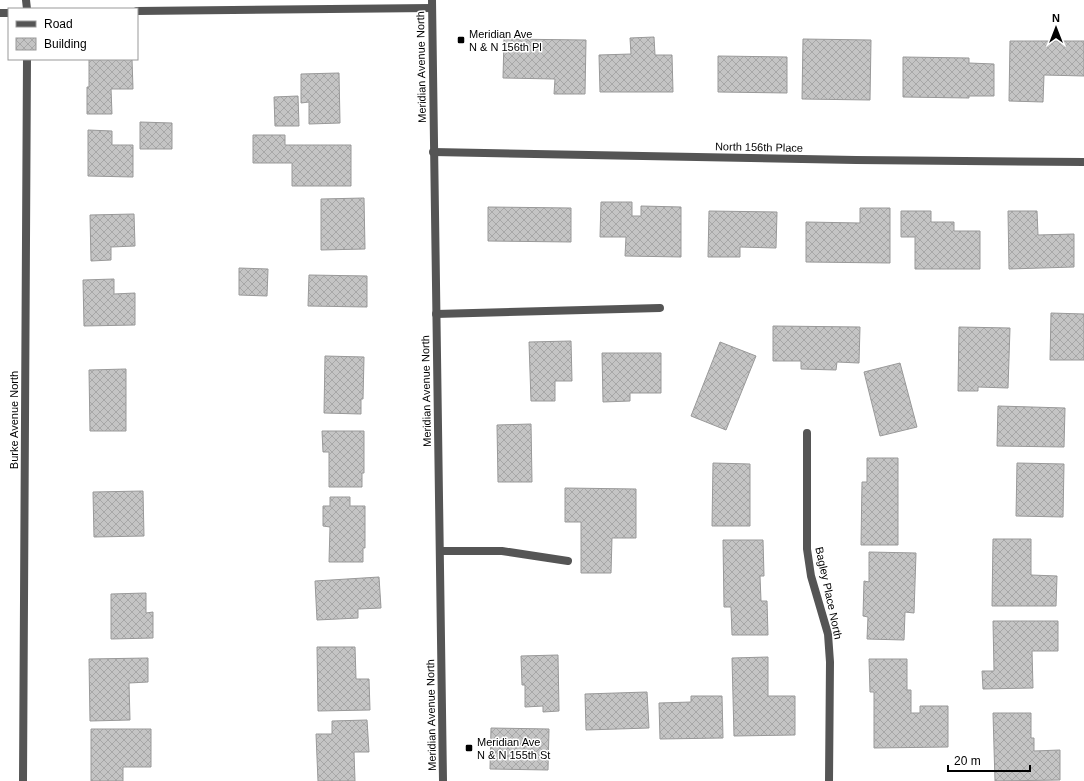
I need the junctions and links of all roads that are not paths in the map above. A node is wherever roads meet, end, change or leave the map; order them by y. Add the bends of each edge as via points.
1 (432, 4) edge
2 (138, 11) edge
3 (27, 60) edge
4 (433, 152) junction
5 (1084, 162) edge
6 (660, 308) dead end
7 (436, 314) junction
8 (807, 433) dead end
9 (440, 551) junction
10 (568, 561) dead end
11 (23, 781) edge
12 (443, 781) edge
13 (828, 781) edge

1 - 2 street
1 - 4 street, Meridian Avenue North
3 - 11 street, Burke Avenue North
4 - 5 street, North 156th Place
4 - 7 street, Meridian Avenue North
6 - 7 street
7 - 9 street, Meridian Avenue North
8 - 13 street, Bagley Place North via 807,549 811,576 828,634 830,662
9 - 10 street via 502,552
9 - 12 street, Meridian Avenue North

